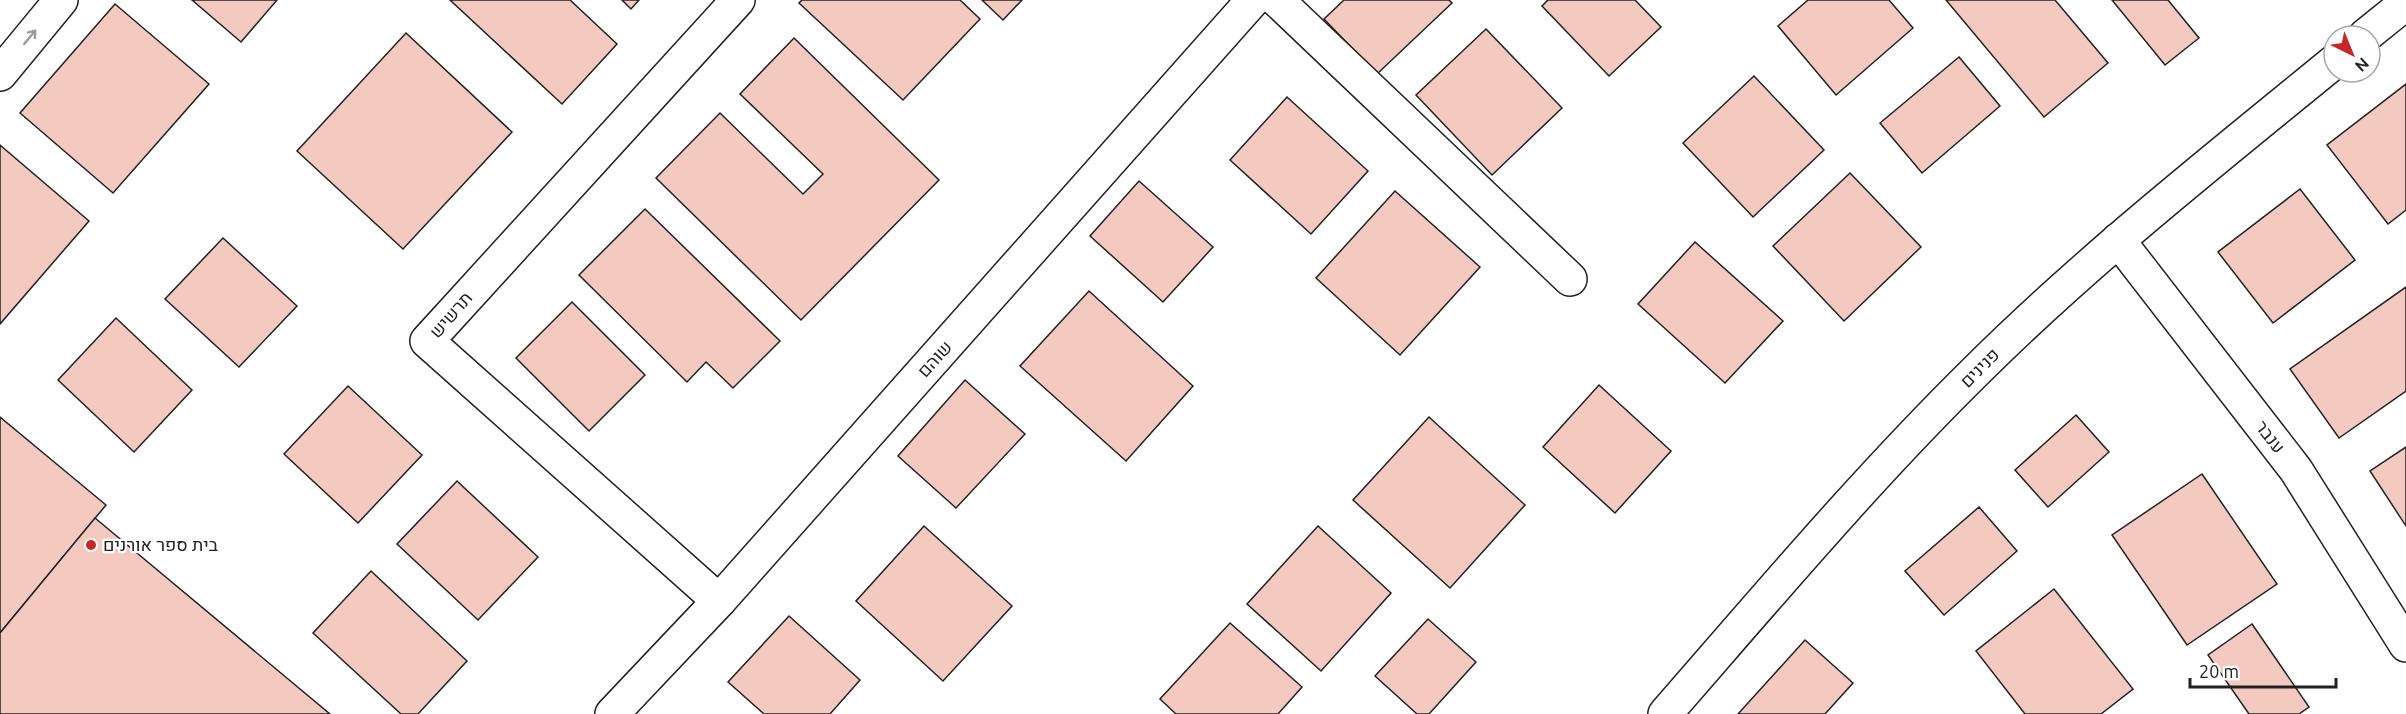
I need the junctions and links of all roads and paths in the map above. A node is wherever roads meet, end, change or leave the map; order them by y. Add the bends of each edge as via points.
1 (61, 0) edge
2 (738, 0) edge
3 (1253, 0) edge
4 (1277, 0) edge
5 (2406, 3) edge
6 (2381, 24) edge
7 (2322, 72) edge
8 (0, 74) edge
9 (2118, 240) junction
10 (1570, 279) dead end
11 (720, 601) junction
12 (2406, 645) edge
13 (612, 714) edge
14 (1665, 714) edge

8 -> 1 street
2 - 11 street, תרשיש via 427,340
3 - 11 street, שוהם
4 - 10 street
5 - 6 street
7 - 9 street, פנינים
9 - 12 street, ענבר via 2296,470
9 - 14 street, פנינים via 1978,369 1829,527
11 - 13 street, שוהם

